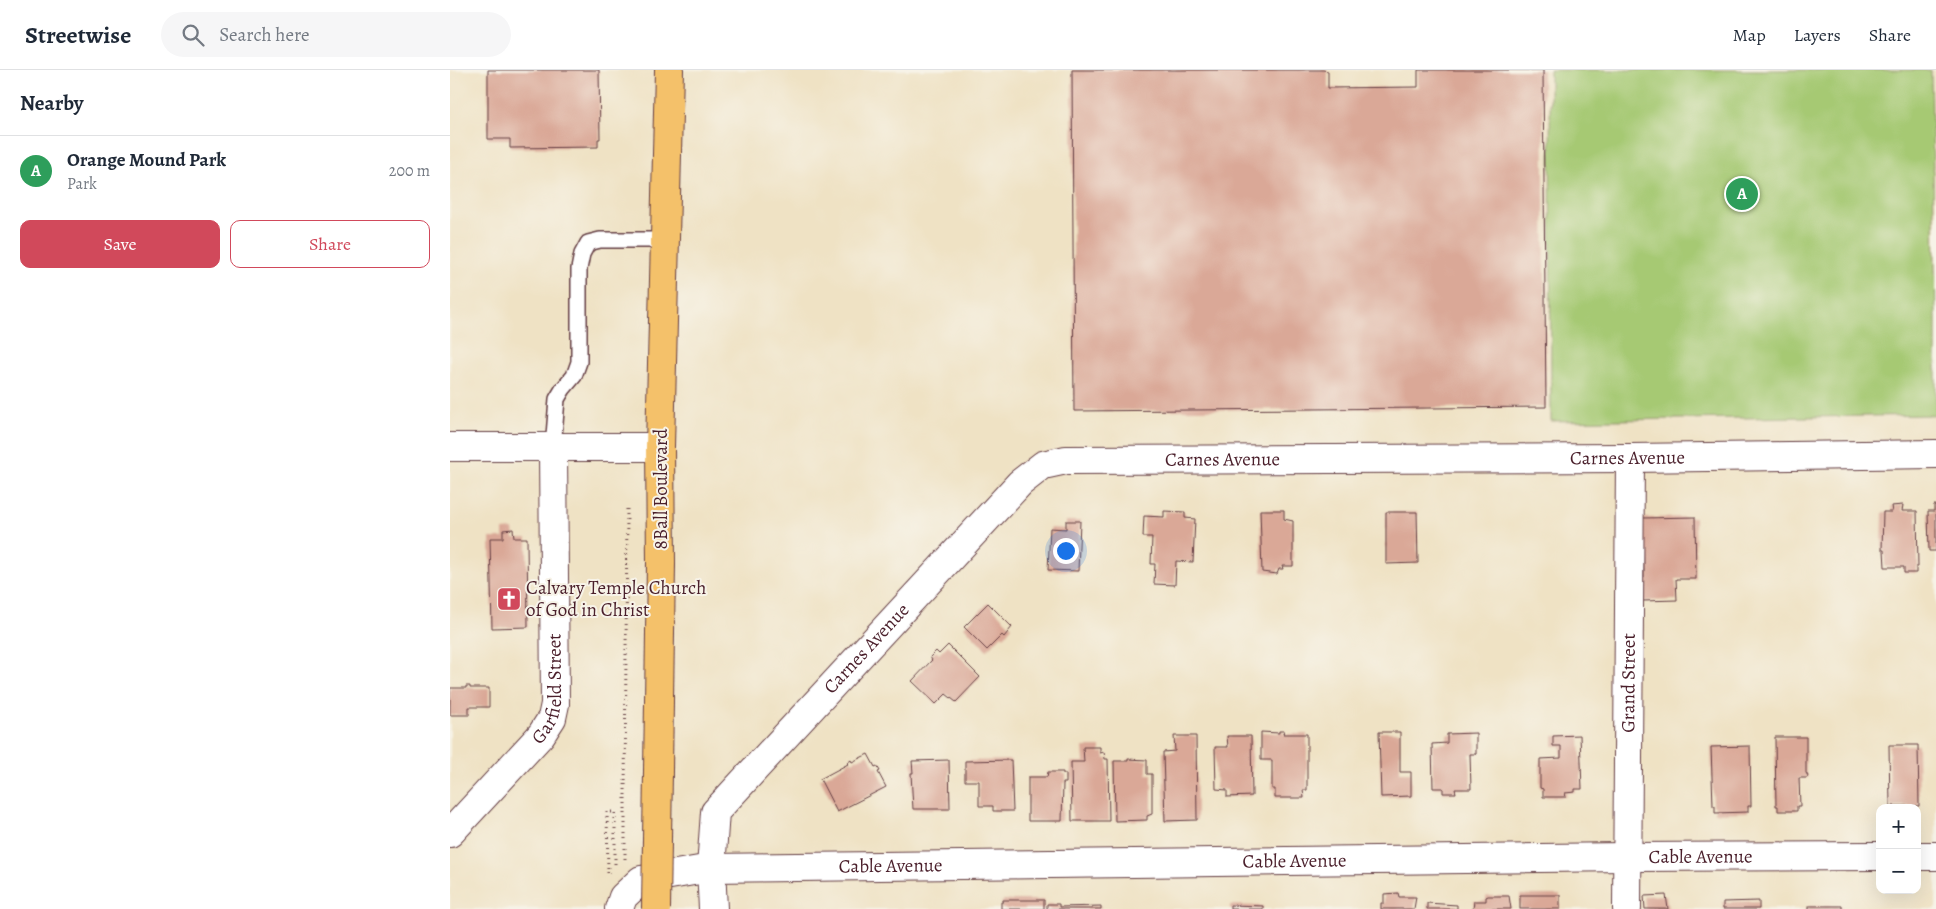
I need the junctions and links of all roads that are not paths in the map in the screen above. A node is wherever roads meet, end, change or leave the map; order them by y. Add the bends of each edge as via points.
1 (669, 70) edge
2 (665, 240) junction
3 (660, 447) junction
4 (450, 448) edge
5 (553, 448) junction
6 (1936, 454) edge
7 (1630, 458) junction
8 (460, 810) edge
9 (450, 833) edge
10 (1876, 856) edge
11 (1921, 856) edge
12 (1936, 856) edge
13 (1627, 857) junction
14 (711, 868) junction
15 (619, 909) edge
16 (656, 909) edge
17 (712, 909) edge
18 (1627, 909) edge

1 - 2 main road, 8Ball Boulevard
2 - 3 main road, 8Ball Boulevard
2 - 5 lane via 600,240 588,244 582,254 579,269 579,362 574,376 557,399
3 - 5 street
3 - 16 main road, 8Ball Boulevard, bridge
4 - 5 street
5 - 8 street, Garfield Street via 552,718 541,735
6 - 7 street, Carnes Avenue
7 - 13 street, Grand Street
7 - 14 street, Carnes Avenue via 1066,460 1043,465 1020,483 715,812
8 - 9 street, Garfield Street
10 - 13 street, Cable Avenue
11 - 12 street
13 - 14 street, Cable Avenue
13 - 18 street, Grand Street
14 - 15 street, Cable Avenue via 641,880 623,897
14 - 17 street, Carnes Avenue

